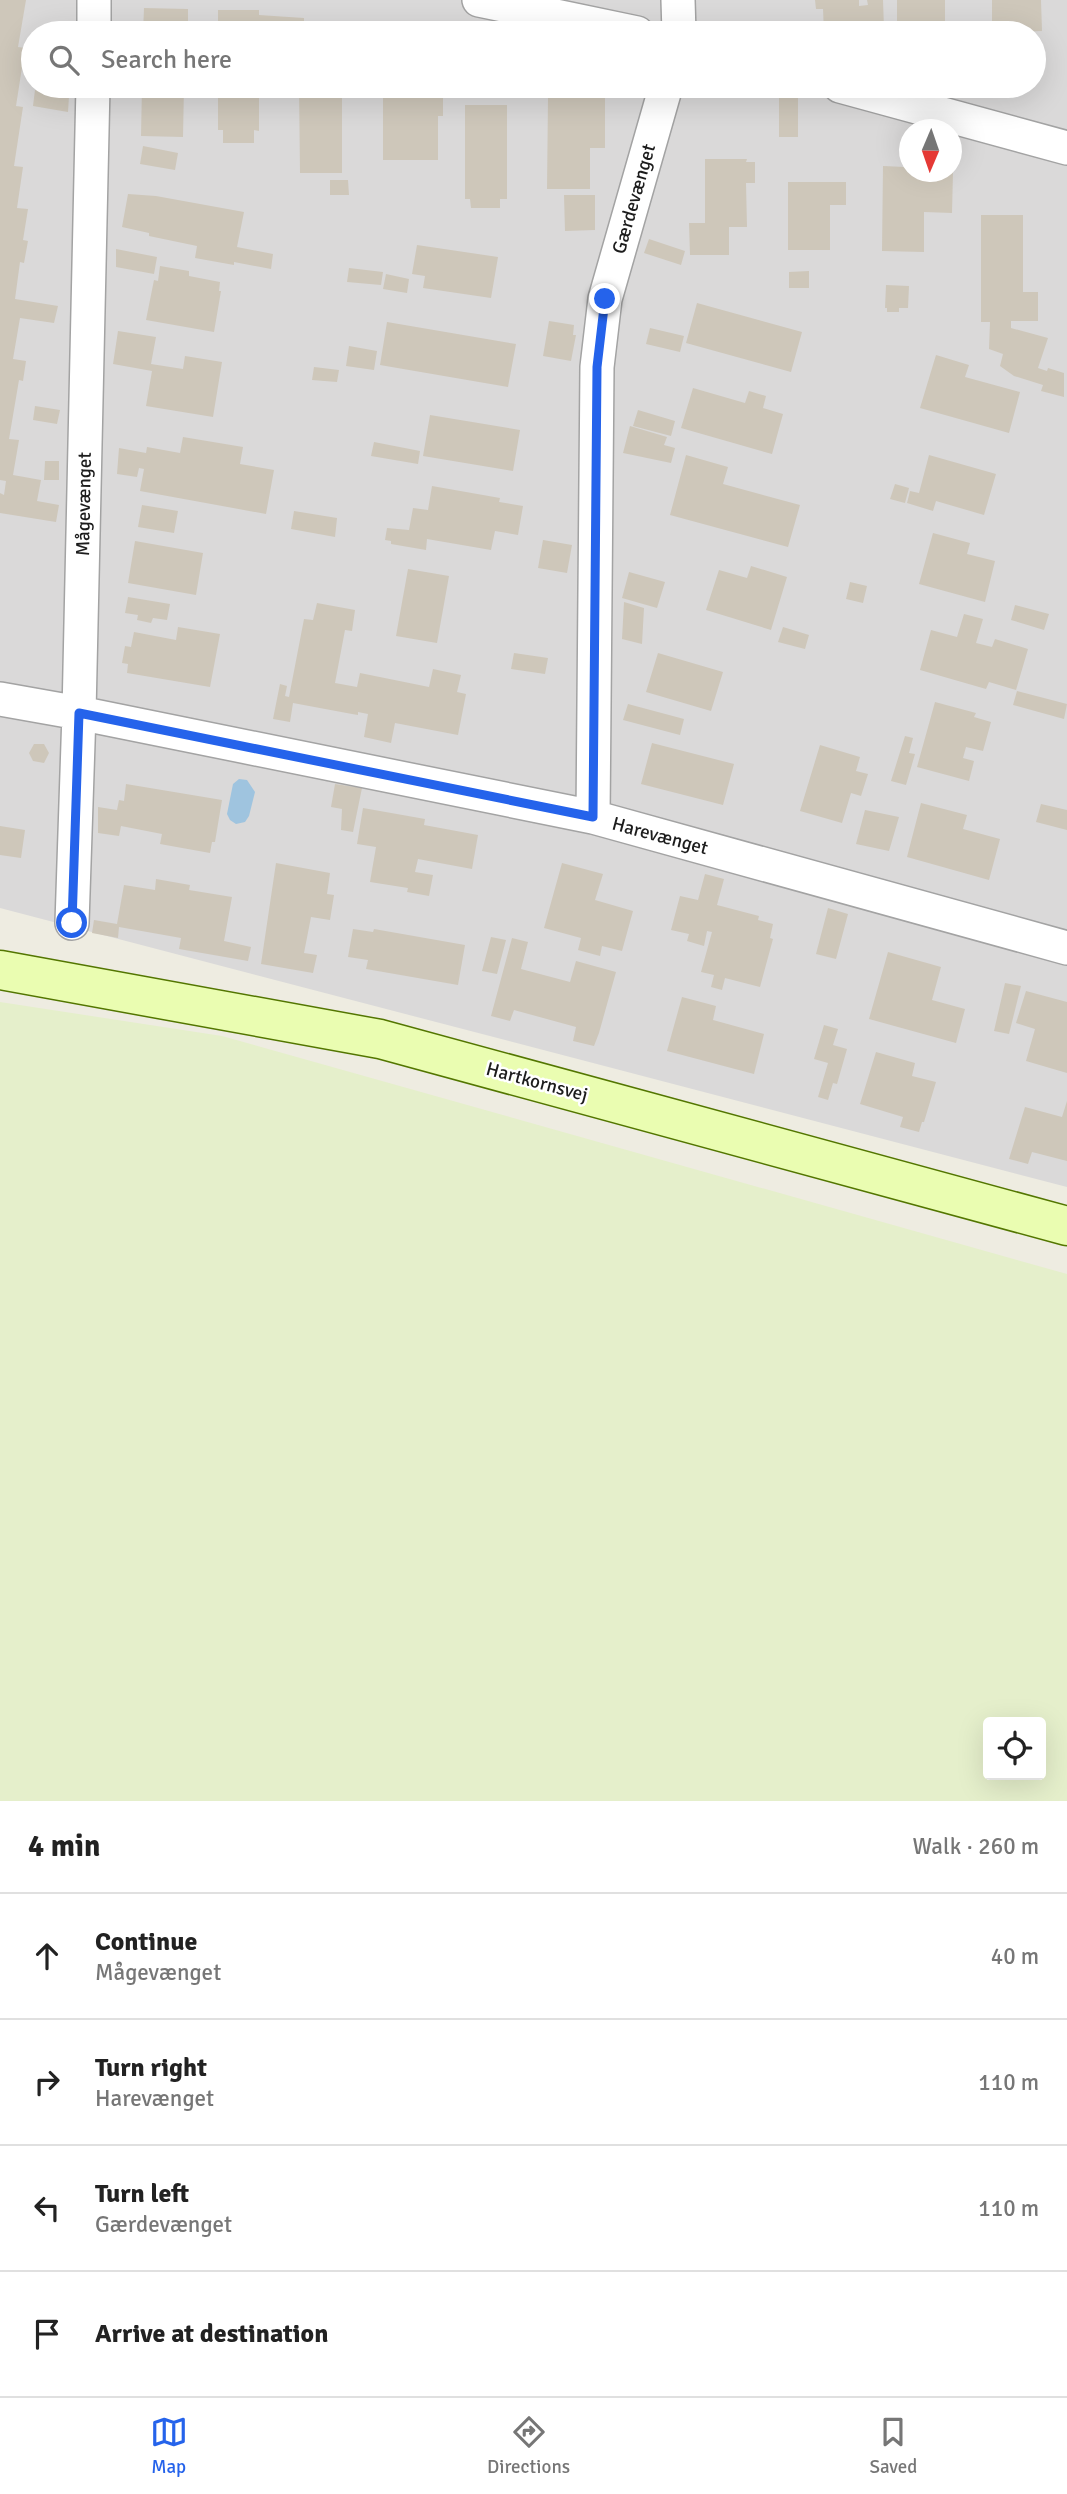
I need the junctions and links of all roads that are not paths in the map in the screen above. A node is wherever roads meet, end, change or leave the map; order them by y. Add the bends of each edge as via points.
1 (94, 0) edge
2 (479, 0) edge
3 (678, 0) edge
4 (94, 21) edge
5 (580, 21) edge
6 (679, 21) edge
7 (93, 98) edge
8 (663, 98) edge
9 (889, 98) edge
10 (1065, 140) edge
11 (0, 699) edge
12 (79, 713) junction
13 (593, 817) junction
14 (72, 923) dead end
15 (1067, 948) edge
16 (0, 970) edge
17 (1067, 1226) edge

1 - 4 street
2 - 5 street
3 - 6 street
7 - 12 street, Mågevænget
8 - 13 street, Gærdevænget via 605,299 597,367
9 - 10 street
11 - 12 street, Harevænget
12 - 13 street, Harevænget
12 - 14 street, Mågevænget
13 - 15 street, Harevænget
16 - 17 street, Hartkornsvej via 380,1039

